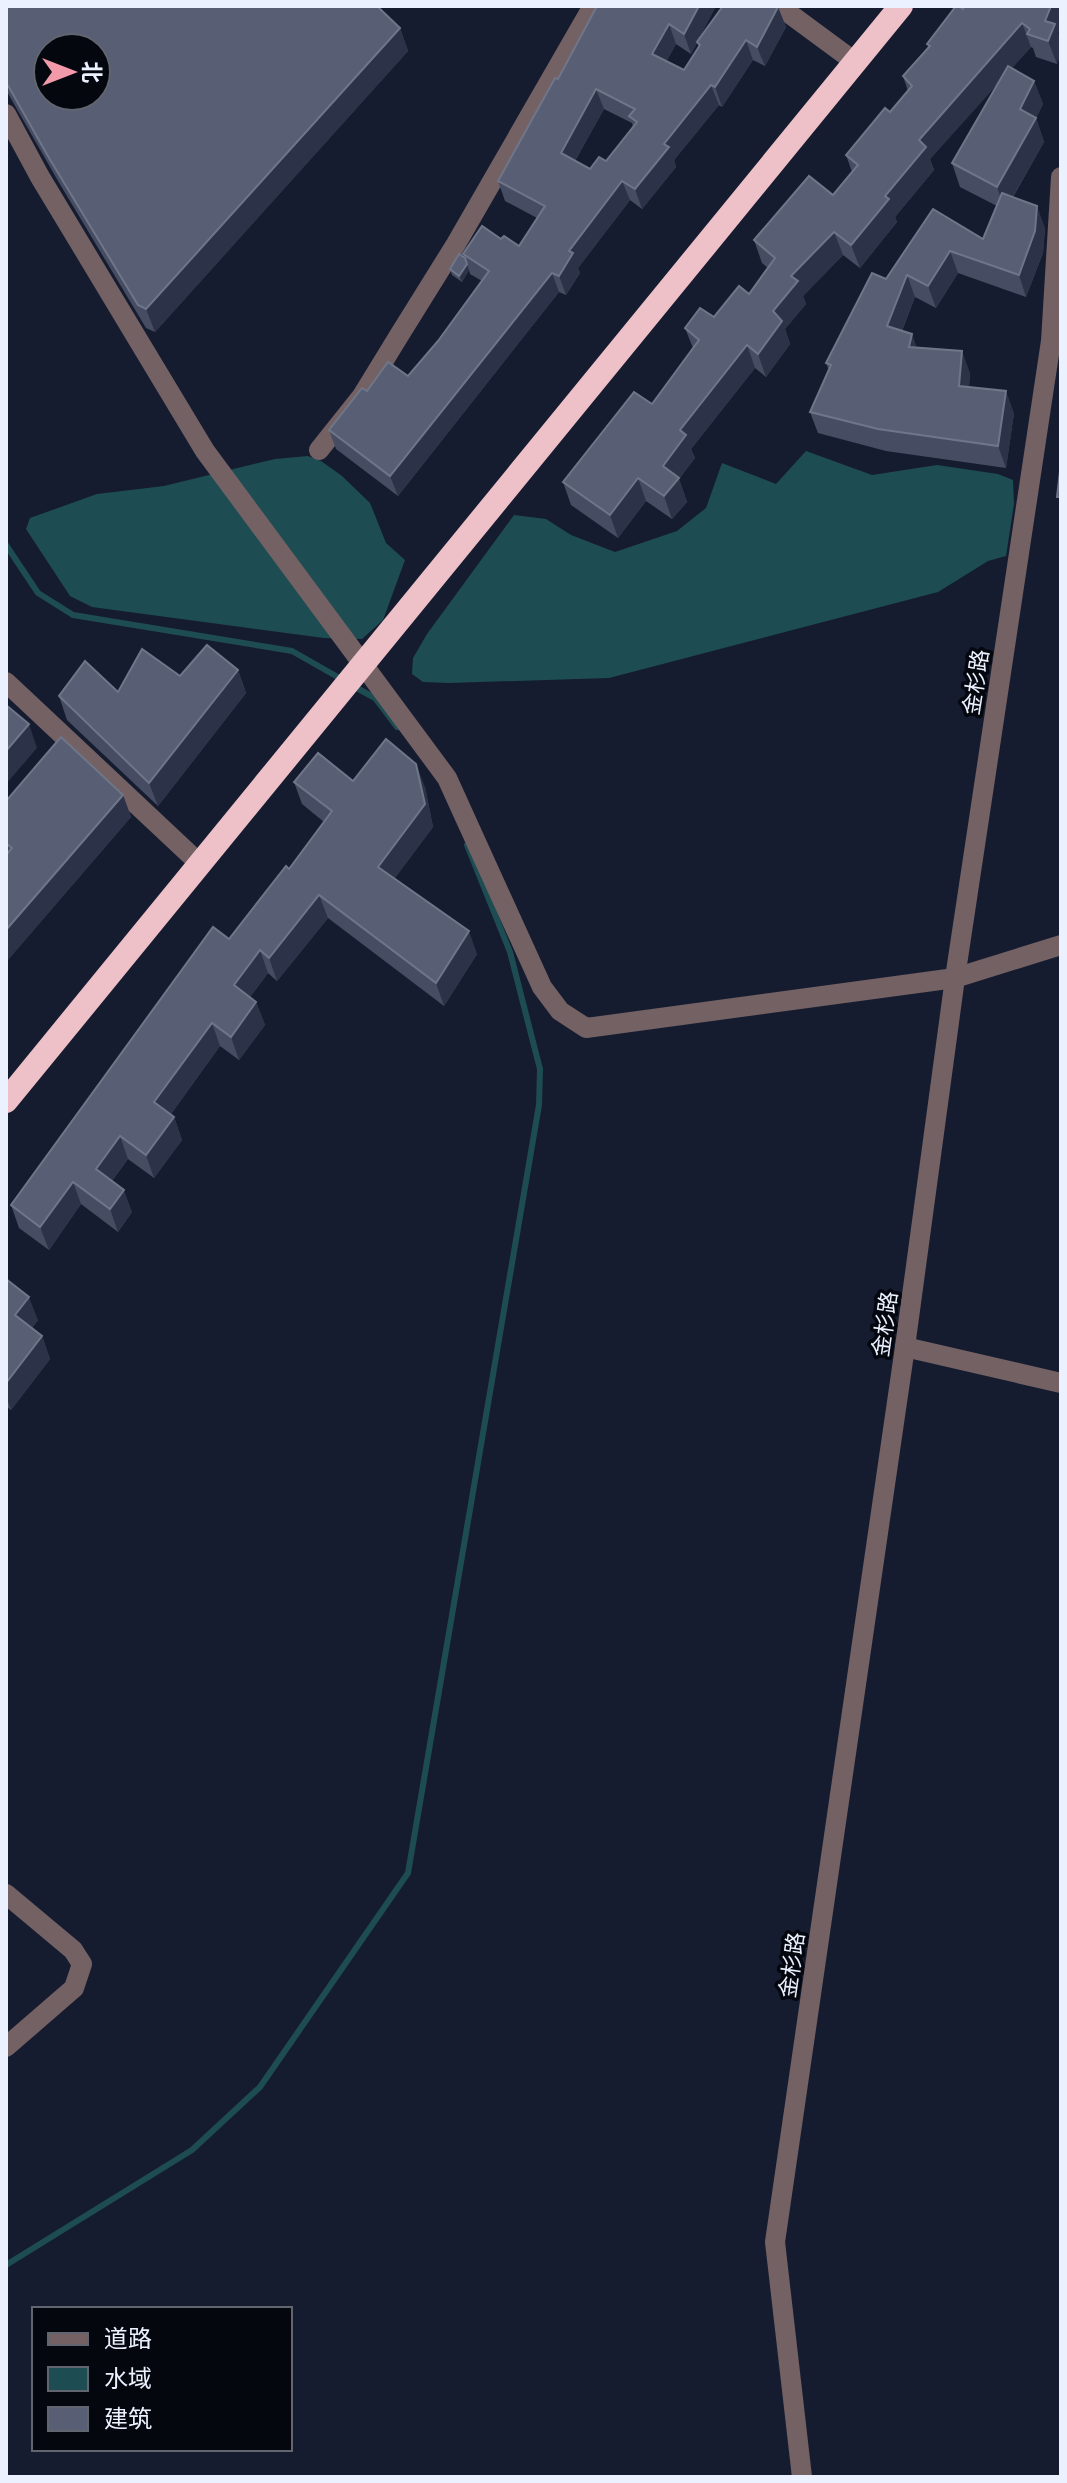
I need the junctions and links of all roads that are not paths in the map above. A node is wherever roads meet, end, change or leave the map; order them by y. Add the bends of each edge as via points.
1 (593, 6) edge
2 (779, 6) edge
3 (901, 6) edge
4 (855, 62) junction
5 (6, 114) edge
6 (1061, 177) edge
7 (319, 450) dead end
8 (353, 677) junction
9 (6, 682) edge
10 (200, 864) junction
11 (1061, 945) edge
12 (955, 978) junction
13 (6, 1101) edge
14 (905, 1347) junction
15 (1061, 1383) edge
16 (6, 1894) edge
17 (6, 2047) edge
18 (802, 2477) edge

1 - 7 street via 456,244 362,396
2 - 4 street
3 - 4 highway
4 - 8 highway
5 - 8 street via 205,451
6 - 12 street, 金杉路 via 1051,341
8 - 10 highway
8 - 12 street via 447,778 542,987 560,1011 586,1028
9 - 10 street
10 - 13 highway
11 - 12 street
12 - 14 street, 金杉路
14 - 15 street
14 - 18 street, 金杉路 via 775,2242
16 - 17 street via 73,1950 82,1964 74,1988

